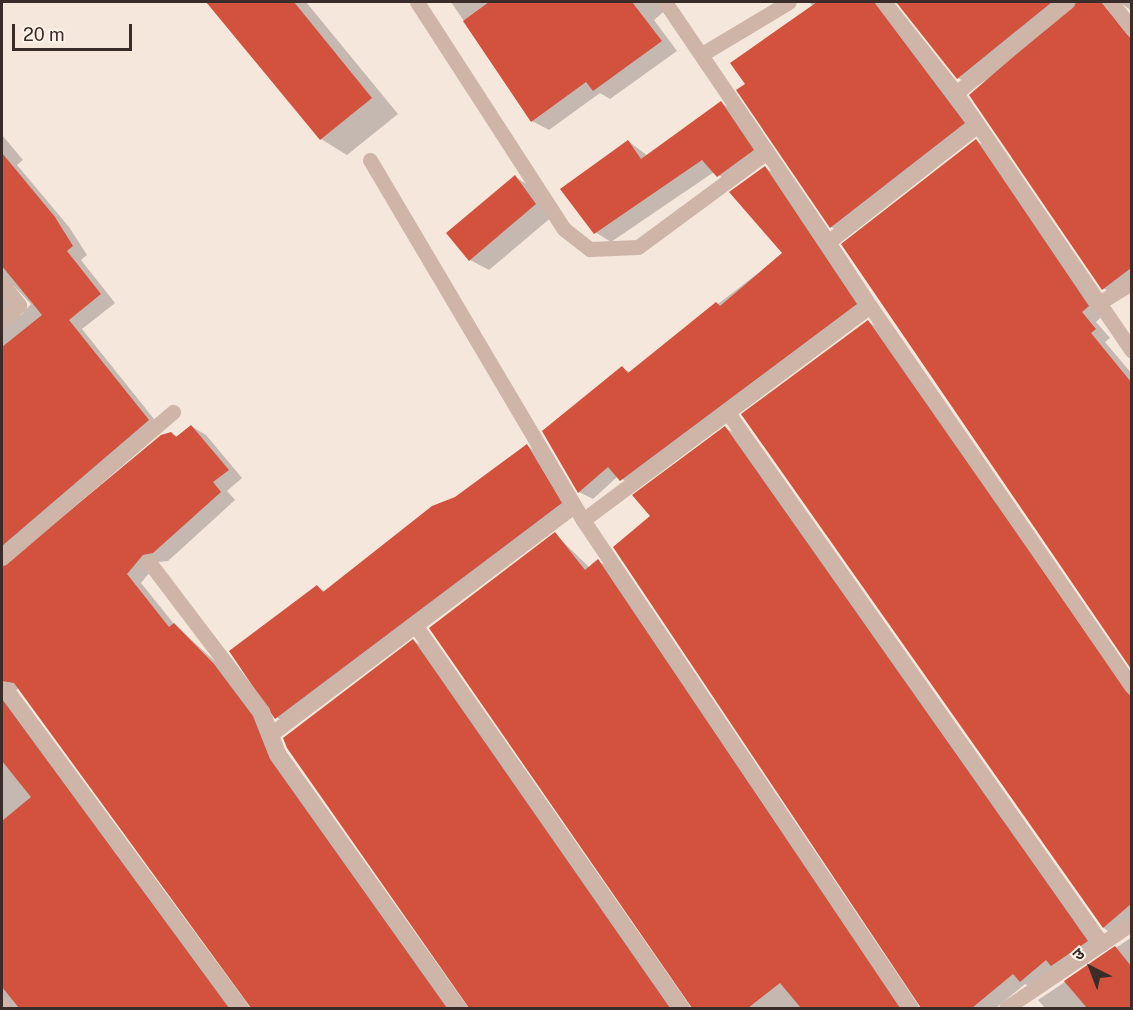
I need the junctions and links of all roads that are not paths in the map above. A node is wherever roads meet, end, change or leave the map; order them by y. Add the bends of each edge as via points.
1 (417, 2) edge
2 (665, 2) edge
3 (789, 2) edge
4 (884, 2) edge
5 (1067, 2) edge
6 (1111, 2) edge
7 (1131, 29) edge
8 (702, 54) junction
9 (956, 93) junction
10 (975, 127) junction
11 (767, 152) junction
12 (370, 160) dead end
13 (828, 242) junction
14 (1131, 282) edge
15 (2, 283) edge
16 (1099, 303) junction
17 (870, 306) junction
18 (2, 321) edge
19 (1131, 351) edge
20 (173, 412) dead end
21 (728, 413) junction
22 (574, 506) junction
23 (583, 520) junction
24 (2, 558) edge
25 (149, 562) dead end
26 (415, 626) junction
27 (1131, 687) edge
28 (6, 689) dead end
29 (271, 734) junction
30 (1131, 923) edge
31 (1102, 944) junction
32 (242, 1008) edge
33 (459, 1008) edge
34 (682, 1008) edge
35 (911, 1008) edge
36 (1006, 1008) edge

1 - 11 street via 564,230 590,249 638,247
2 - 8 street
3 - 8 street
4 - 9 street
5 - 9 street
6 - 7 street
8 - 11 street
9 - 10 street
10 - 13 street
10 - 16 street
11 - 13 street
12 - 22 street
13 - 17 street
14 - 16 street
15 - 18 street via 19,305
16 - 19 street
17 - 21 street
17 - 27 street
20 - 24 street
21 - 23 street
21 - 31 street
22 - 23 street
22 - 26 street
23 - 35 street
25 - 29 street via 261,711
26 - 29 street
26 - 34 street
28 - 32 street
29 - 33 street via 279,753
30 - 31 street
31 - 36 street

